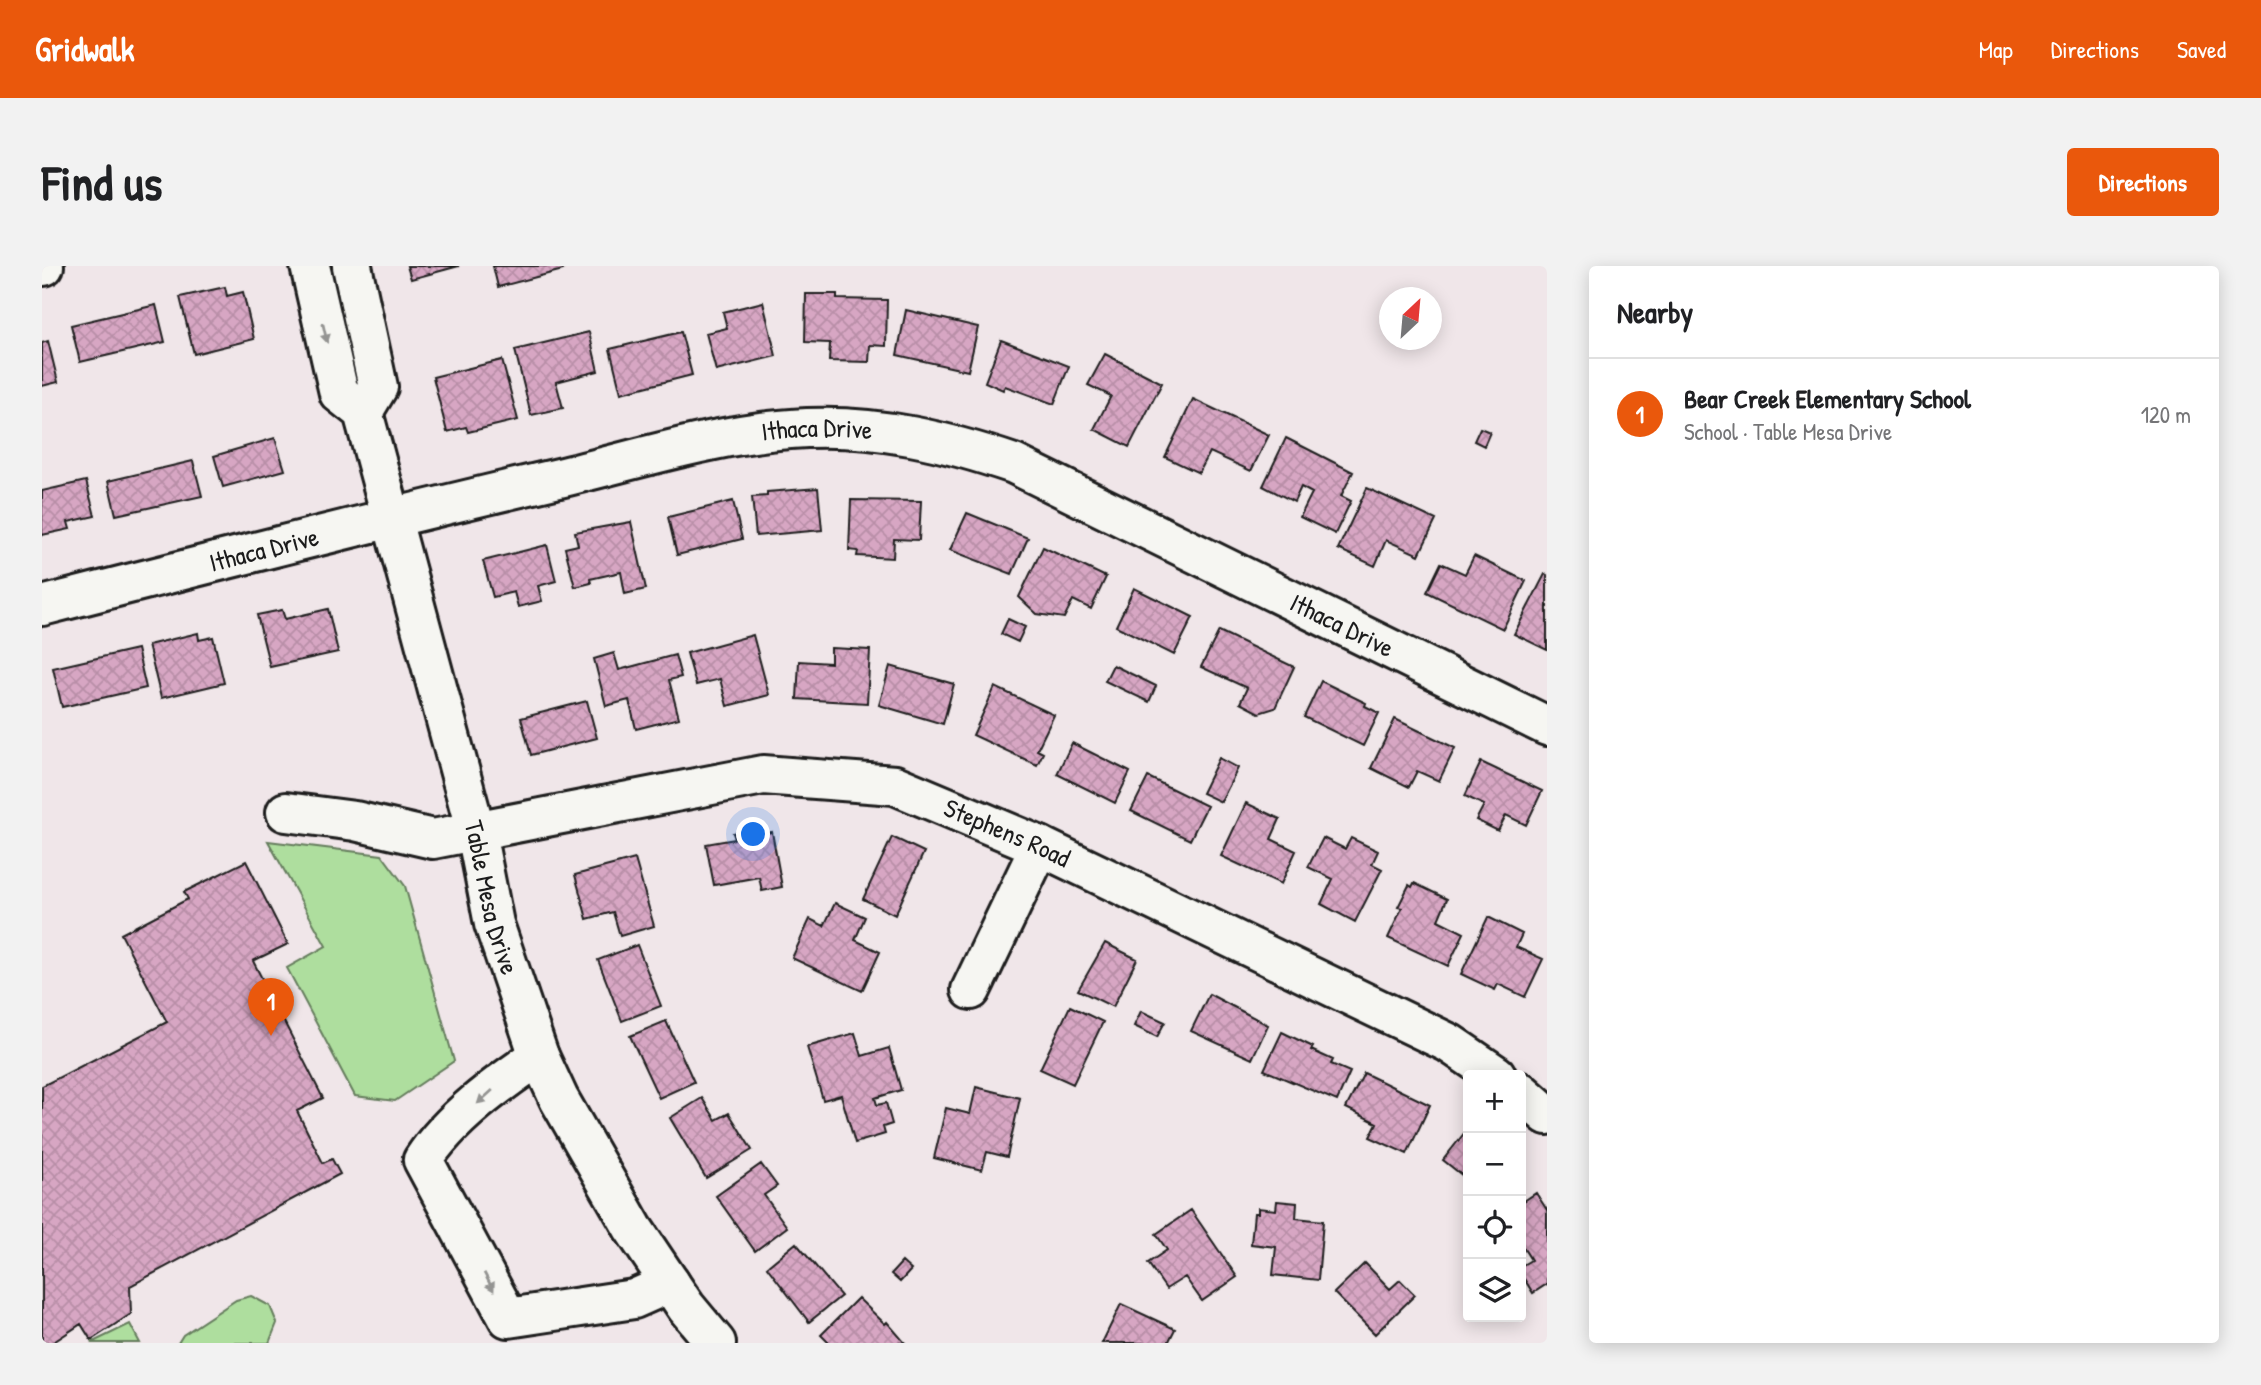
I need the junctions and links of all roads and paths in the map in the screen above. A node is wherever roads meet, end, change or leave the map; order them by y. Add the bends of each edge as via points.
1 (310, 266) edge
2 (352, 266) edge
3 (363, 412) junction
4 (392, 517) junction
5 (42, 606) edge
6 (1547, 726) edge
7 (286, 813) dead end
8 (476, 832) junction
9 (1040, 846) junction
10 (971, 990) dead end
11 (539, 1056) junction
12 (1489, 1070) edge
13 (1526, 1096) edge
14 (1547, 1115) edge
15 (670, 1283) junction
16 (716, 1343) edge

1 -> 3 street via 339,393
2 - 3 street via 378,387
3 - 4 street, Table Mesa Drive
4 - 5 street, Ithaca Drive
4 - 6 street, Ithaca Drive via 742,436 806,428 870,429 954,443 1014,464
4 - 8 street, Table Mesa Drive
7 - 8 street, Stephens Road via 355,821 433,839
8 - 9 street, Stephens Road via 763,775 895,785
8 - 11 street, Table Mesa Drive via 494,924
9 - 10 street
9 - 12 street, Stephens Road via 1449,1043
11 - 15 street, Table Mesa Drive via 620,1207
11 -> 15 street via 503,1080 433,1144 423,1160 508,1318 634,1299
13 - 14 street
15 - 16 street, Table Mesa Drive

